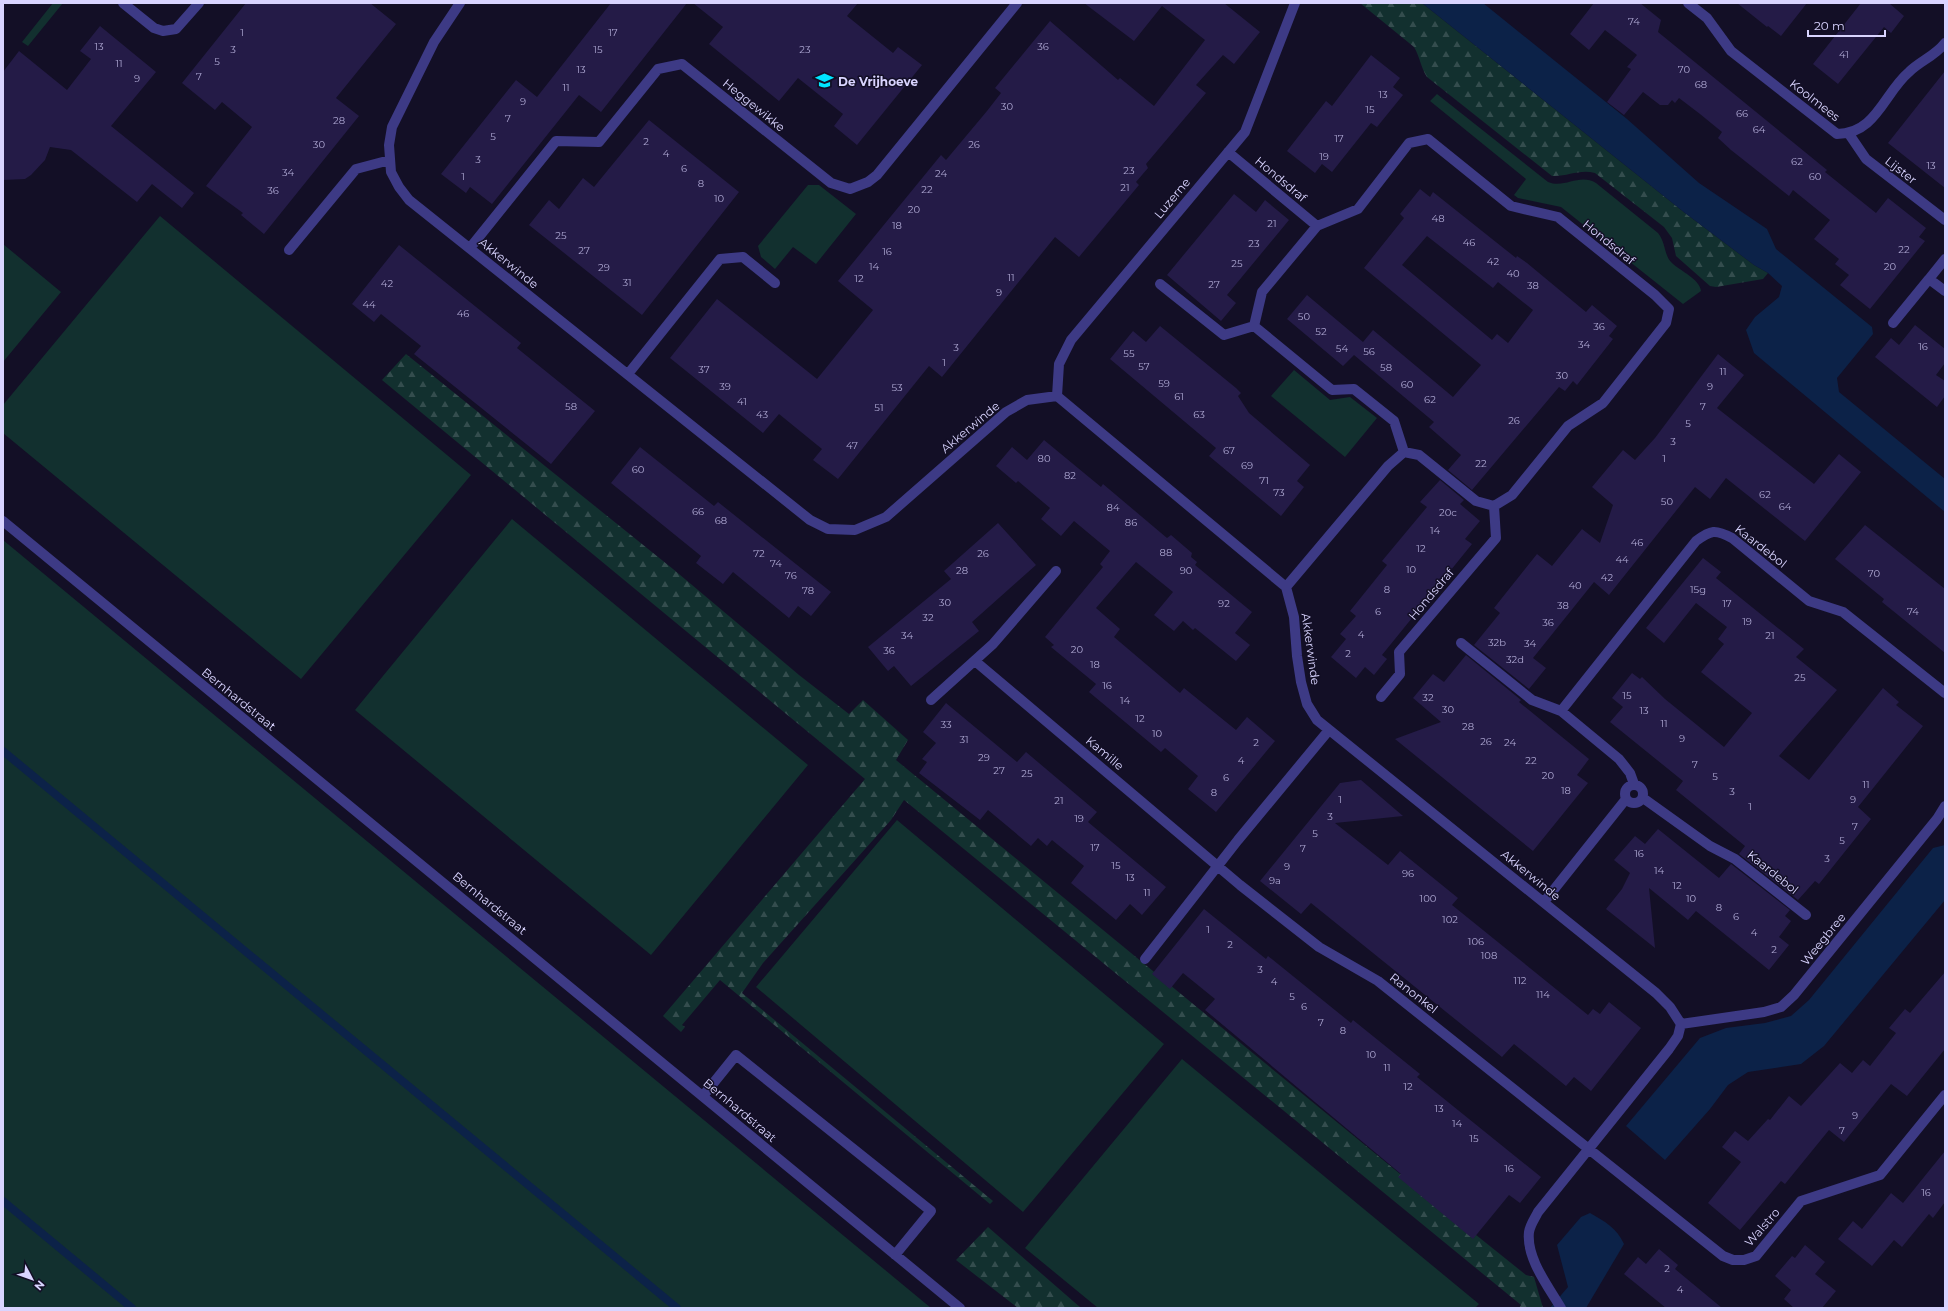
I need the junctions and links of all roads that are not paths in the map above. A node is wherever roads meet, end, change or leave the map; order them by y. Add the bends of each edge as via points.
1 (123, 3) edge
2 (199, 3) edge
3 (460, 3) edge
4 (1017, 3) edge
5 (1688, 3) edge
6 (1293, 4) edge
7 (1945, 43) edge
8 (1849, 134) junction
9 (1228, 152) junction
10 (390, 160) junction
11 (1945, 220) edge
12 (1317, 226) junction
13 (470, 248) junction
14 (289, 250) dead end
15 (1945, 259) edge
16 (1929, 279) junction
17 (775, 283) dead end
18 (1160, 284) dead end
19 (1945, 291) edge
20 (1893, 323) dead end
21 (1254, 326) junction
22 (628, 374) junction
23 (1057, 396) junction
24 (1404, 452) junction
25 (1494, 506) junction
26 (3, 521) edge
27 (1056, 571) dead end
28 (1286, 587) junction
29 (1461, 643) dead end
30 (975, 661) junction
31 (1945, 693) edge
32 (1381, 697) dead end
33 (930, 700) dead end
34 (1560, 711) junction
35 (1329, 730) junction
36 (1634, 784) junction
37 (1643, 798) junction
38 (1626, 799) junction
39 (1945, 806) edge
40 (1218, 866) junction
41 (1544, 902) junction
42 (1806, 915) dead end
43 (1145, 959) dead end
44 (1681, 1024) junction
45 (1945, 1095) edge
46 (703, 1096) junction
47 (1589, 1148) junction
48 (895, 1255) junction
49 (1559, 1304) edge
50 (960, 1308) edge

1 - 2 street via 154,28 163,31 176,29
3 - 10 street, Akkerwinde via 434,42 392,127
4 - 13 street, Heggewikke via 877,175 868,182 850,189 831,183 682,64 658,69 599,142 556,141
5 - 8 street, Koolmees via 1707,18 1731,51 1837,134
6 - 9 street, Luzerne via 1244,132
7 - 8 street, Koolmees via 1939,51 1908,72 1866,125
8 - 11 street, Lijster via 1866,159
9 - 12 street, Hondsdraf
9 - 23 street, Luzerne via 1071,340 1059,364
10 - 13 street, Akkerwinde via 391,172 409,200
10 - 14 street via 356,168
12 - 21 street, Hondsdraf via 1262,292
12 - 25 street, Hondsdraf via 1358,208 1409,143 1428,138 1511,206 1558,217 1669,309 1666,323 1603,403 1568,426 1512,495
13 - 22 street, Akkerwinde
15 - 16 street
16 - 19 street
16 - 20 street
17 - 22 street via 743,257 720,259
18 - 21 street via 1224,335
21 - 24 street via 1332,390 1354,389 1394,421
22 - 23 street, Akkerwinde via 810,520 828,529 855,530 886,517 1006,412 1027,400
23 - 28 street
24 - 25 street via 1419,454 1476,501
24 - 28 street via 1388,466
25 - 32 street, Hondsdraf via 1496,538 1399,652 1400,674
26 - 46 street, Bernhardstraat
27 - 30 street via 993,644
28 - 35 street, Akkerwinde via 1294,617 1297,656 1307,704 1317,720
29 - 34 street, Kaardebol via 1532,700
30 - 33 street
30 - 40 street, Kamille
31 - 34 street, Kaardebol via 1843,612 1809,601 1720,531 1708,532 1696,541
34 - 36 street, Kaardebol via 1619,759 1630,773
35 - 40 street
35 - 41 street, Akkerwinde
36 - 37 street, Kaardebol via 1640,786 1644,792
36 - 38 street via 1628,786 1624,792
37 - 38 street via 1634,804
37 - 42 street, Kaardebol via 1710,846 1735,859
38 - 41 street
39 - 44 street, Weegbree via 1799,989 1781,1007 1764,1012
40 - 43 street
40 - 47 street, Ranonkel via 1319,947 1378,981
41 - 44 street, Akkerwinde via 1656,993
44 - 47 street via 1678,1036 1669,1050
45 - 47 street, Walstro via 1880,1175 1801,1201 1756,1256 1744,1260 1733,1260 1723,1256
46 - 48 street, Bernhardstraat
46 - 48 street via 736,1055 931,1211
47 - 49 street via 1538,1212 1529,1230 1529,1246 1534,1261
48 - 50 street, Bernhardstraat

